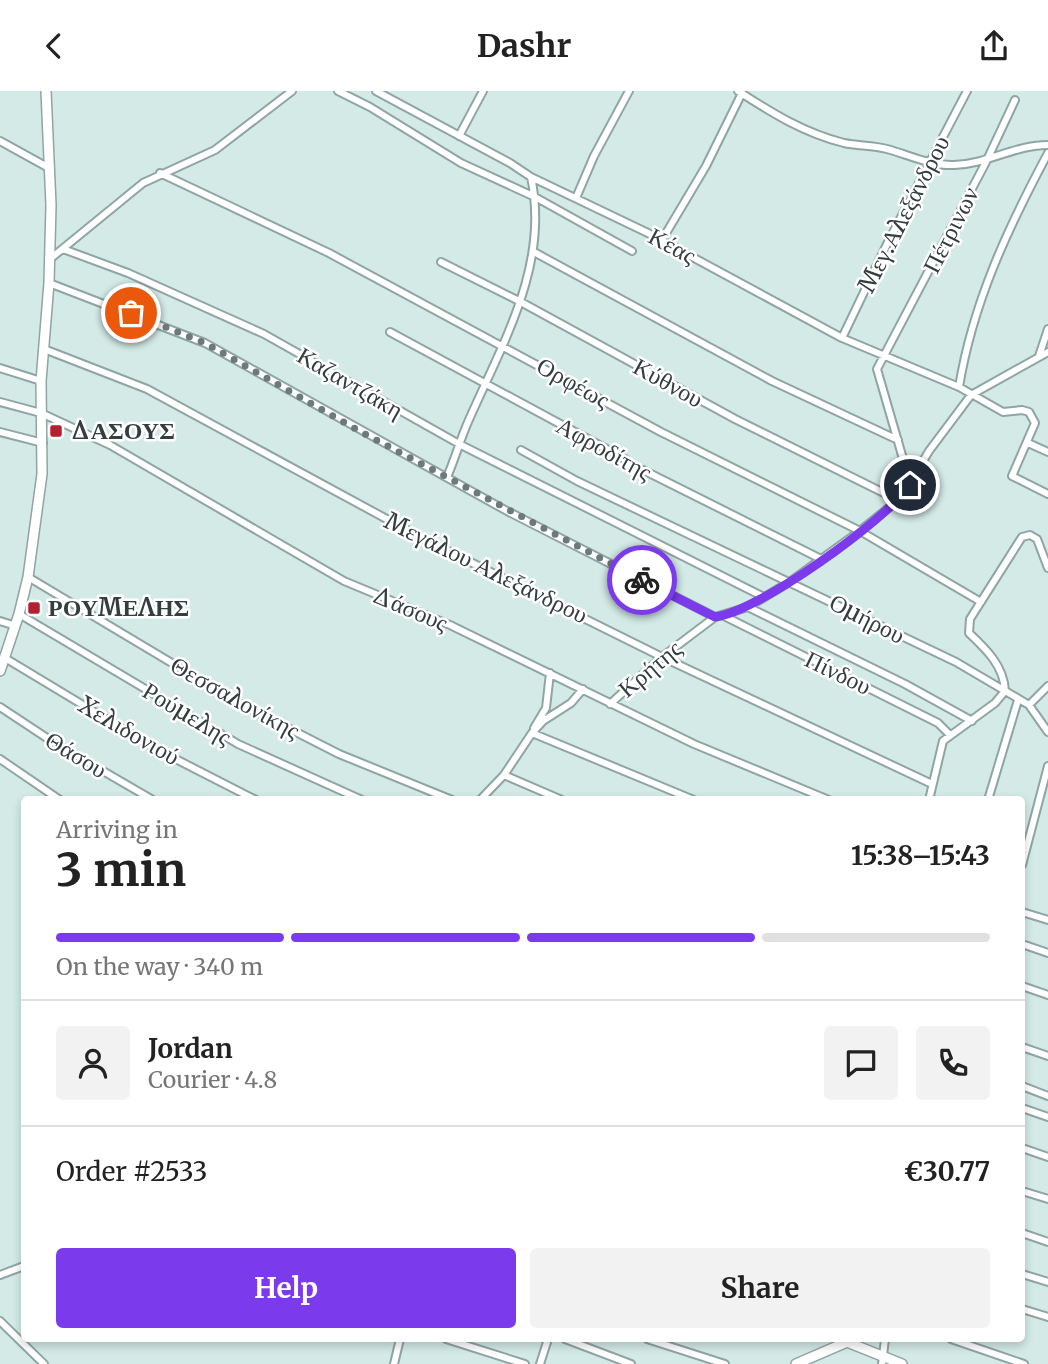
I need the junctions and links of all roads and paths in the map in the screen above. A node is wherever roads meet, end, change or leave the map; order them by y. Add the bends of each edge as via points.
1 (46, 91) edge
2 (292, 91) edge
3 (338, 91) edge
4 (376, 91) edge
5 (483, 91) edge
6 (629, 91) edge
7 (967, 91) edge
8 (740, 92) edge
9 (1014, 100) dead end
10 (459, 136) junction
11 (0, 141) edge
12 (1048, 145) edge
13 (1048, 153) edge
14 (986, 162) junction
15 (930, 163) junction
16 (49, 168) junction
17 (160, 173) junction
18 (531, 177) junction
19 (535, 197) junction
20 (576, 198) junction
21 (662, 240) junction
22 (63, 250) junction
23 (632, 251) dead end
24 (534, 252) junction
25 (50, 259) junction
26 (441, 262) dead end
27 (49, 283) junction
28 (519, 301) junction
29 (1048, 329) edge
30 (390, 332) dead end
31 (842, 338) junction
32 (504, 344) junction
33 (44, 349) junction
34 (1048, 352) edge
35 (1039, 356) junction
36 (883, 357) junction
37 (0, 367) edge
38 (40, 381) junction
39 (485, 385) junction
40 (959, 387) junction
41 (971, 395) junction
42 (0, 402) edge
43 (41, 413) junction
44 (0, 432) edge
45 (898, 440) junction
46 (43, 443) junction
47 (1028, 443) junction
48 (461, 445) junction
49 (521, 450) dead end
50 (1048, 452) edge
51 (447, 477) junction
52 (910, 485) junction
53 (1048, 494) edge
54 (898, 500) junction
55 (860, 531) junction
56 (821, 559) junction
57 (1048, 566) edge
58 (28, 577) junction
59 (791, 581) junction
60 (764, 597) junction
61 (981, 602) junction
62 (748, 607) junction
63 (19, 614) junction
64 (724, 616) junction
65 (715, 617) junction
66 (0, 621) edge
67 (16, 626) junction
68 (662, 657) junction
69 (5, 658) junction
70 (0, 670) edge
71 (550, 674) junction
72 (1048, 687) edge
73 (583, 689) junction
74 (1005, 691) junction
75 (1018, 700) junction
76 (610, 704) junction
77 (1029, 705) junction
78 (0, 707) edge
79 (972, 721) junction
80 (1048, 732) edge
81 (532, 733) junction
82 (949, 734) junction
83 (0, 759) edge
84 (1048, 766) edge
85 (504, 775) junction
86 (932, 784) junction
87 (54, 796) edge
88 (146, 796) edge
89 (248, 796) edge
90 (353, 796) edge
91 (442, 796) edge
92 (484, 796) edge
93 (553, 796) edge
94 (684, 796) edge
95 (819, 796) edge
96 (930, 796) edge
97 (989, 796) edge
98 (1025, 854) edge
99 (1025, 913) edge
100 (1048, 920) edge
101 (1025, 945) edge
102 (1048, 953) edge
103 (1025, 987) edge
104 (1048, 995) edge
105 (1025, 1048) edge
106 (1048, 1056) edge
107 (1025, 1087) edge
108 (1048, 1096) edge
109 (1025, 1109) edge
110 (1048, 1117) edge
111 (1025, 1149) edge
112 (1048, 1157) edge
113 (1025, 1192) edge
114 (1048, 1199) edge
115 (1025, 1234) edge
116 (1048, 1242) edge
117 (21, 1267) edge
118 (0, 1275) edge
119 (1025, 1275) edge
120 (1048, 1282) edge
121 (1025, 1310) edge
122 (1048, 1317) edge
123 (0, 1321) edge
124 (21, 1342) edge
125 (21, 1342) edge
126 (399, 1342) edge
127 (455, 1342) edge
128 (547, 1342) edge
129 (573, 1342) edge
130 (656, 1342) edge
131 (847, 1342) joint
132 (885, 1342) edge
133 (960, 1342) edge
134 (883, 1360) edge
135 (44, 1364) edge
136 (394, 1364) edge
137 (525, 1364) edge
138 (540, 1364) edge
139 (631, 1364) edge
140 (725, 1364) edge
141 (796, 1364) edge
142 (902, 1364) edge
143 (1024, 1364) edge

1 - 16 street
2 - 17 street via 215,150
3 - 19 street via 461,163
4 - 10 street, Κέας
5 - 10 street
6 - 20 street
7 - 15 street, Μεγ.Αλεξάνδρου
8 - 15 street via 768,112 817,134
8 - 21 street via 706,166
9 - 14 street, Πέτρινων
10 - 18 street, Κέας
11 - 16 street
12 - 14 street via 1027,145
13 - 40 street via 994,262 969,335
14 - 15 street
14 - 36 street, Πέτρινων
15 - 31 street, Μεγ.Αλεξάνδρου
16 - 25 street
17 - 22 street
17 - 32 street, Ορφέως via 290,233
18 - 19 street
18 - 20 street, Κέας
19 - 23 street
19 - 24 street
20 - 21 street, Κέας
21 - 31 street, Κέας
22 - 25 street
22 - 48 street, Καζαντζάκη via 128,273 264,334
24 - 28 street
24 - 45 street via 772,381
25 - 27 street
26 - 28 street, Κύθνου
27 - 33 street
27 - 51 street via 205,343
28 - 32 street
28 - 54 street, Κύθνου via 735,419
29 - 35 street
30 - 39 street, Αφροδίτης
31 - 36 street, Κέας
32 - 39 street
32 - 55 street, Ορφέως via 661,432
33 - 38 street
33 - 68 street, Μεγάλου Αλεξάνδρου via 146,389 418,536
34 - 35 street
35 - 41 street
36 - 40 street, Κέας
36 - 45 street via 877,375
37 - 38 street
38 - 43 street
39 - 48 street
39 - 56 street, Αφροδίτης via 625,459 633,469
40 - 41 street, Κέας
41 - 47 street, Κέας via 1003,412 1029,412 1035,423
41 - 52 street
42 - 43 street, Δάσους
43 - 46 street
43 - 71 street, Δάσους via 110,445 344,581 450,625
44 - 46 street
45 - 52 street
46 - 58 street
47 - 50 street
47 - 53 street via 1012,474
48 - 51 street
48 - 60 street, Καζαντζάκη
49 - 59 street, Ομήρου
51 - 65 street
52 - 54 street
54 - 55 street
55 - 56 street
55 - 61 street, Ορφέως
56 - 59 street
57 - 61 street via 1037,539 1022,537
58 - 63 street
58 - 91 street, Θεσσαλονίκης via 237,702 339,754
59 - 60 street
59 - 74 street, Ομήρου
60 - 62 street
61 - 74 street via 968,624 969,633 1003,674
62 - 64 street
62 - 79 street
63 - 67 street
63 - 90 street, Ρούμελης via 238,744
64 - 65 street
64 - 82 street, Πίνδου via 938,723
65 - 68 street, Κρήτης
66 - 67 street
67 - 69 street
68 - 76 street, Κρήτης
68 - 86 street, Μεγάλου Αλεξάνδρου
69 - 70 street
69 - 89 street, Χελιδονιού via 156,749
71 - 73 street, Δάσους
71 - 81 street via 546,708
72 - 77 street
73 - 76 street, Δάσους
73 - 81 street, Κρήτης
74 - 75 street, Ομήρου
74 - 79 street
75 - 77 street, Ομήρου
75 - 97 street
76 - 95 street, Δάσους
77 - 80 street
78 - 88 street, Θάσου
79 - 82 street
81 - 85 street, Κρήτης
81 - 94 street
82 - 86 street via 939,749
83 - 87 street
84 - 98 street
85 - 92 street, Κρήτης
85 - 93 street
86 - 96 street
99 - 100 street
101 - 102 street
103 - 104 street
105 - 106 street
107 - 108 street
109 - 110 street
111 - 112 street
113 - 114 street
115 - 116 street
117 - 118 street
119 - 120 street
121 - 122 street
123 - 124 street
125 - 135 street
126 - 136 street
127 - 137 street
128 - 138 street
129 - 139 street
130 - 140 street
131 - 134 street
131 - 141 street
132 - 134 street
133 - 143 street
134 - 142 street

